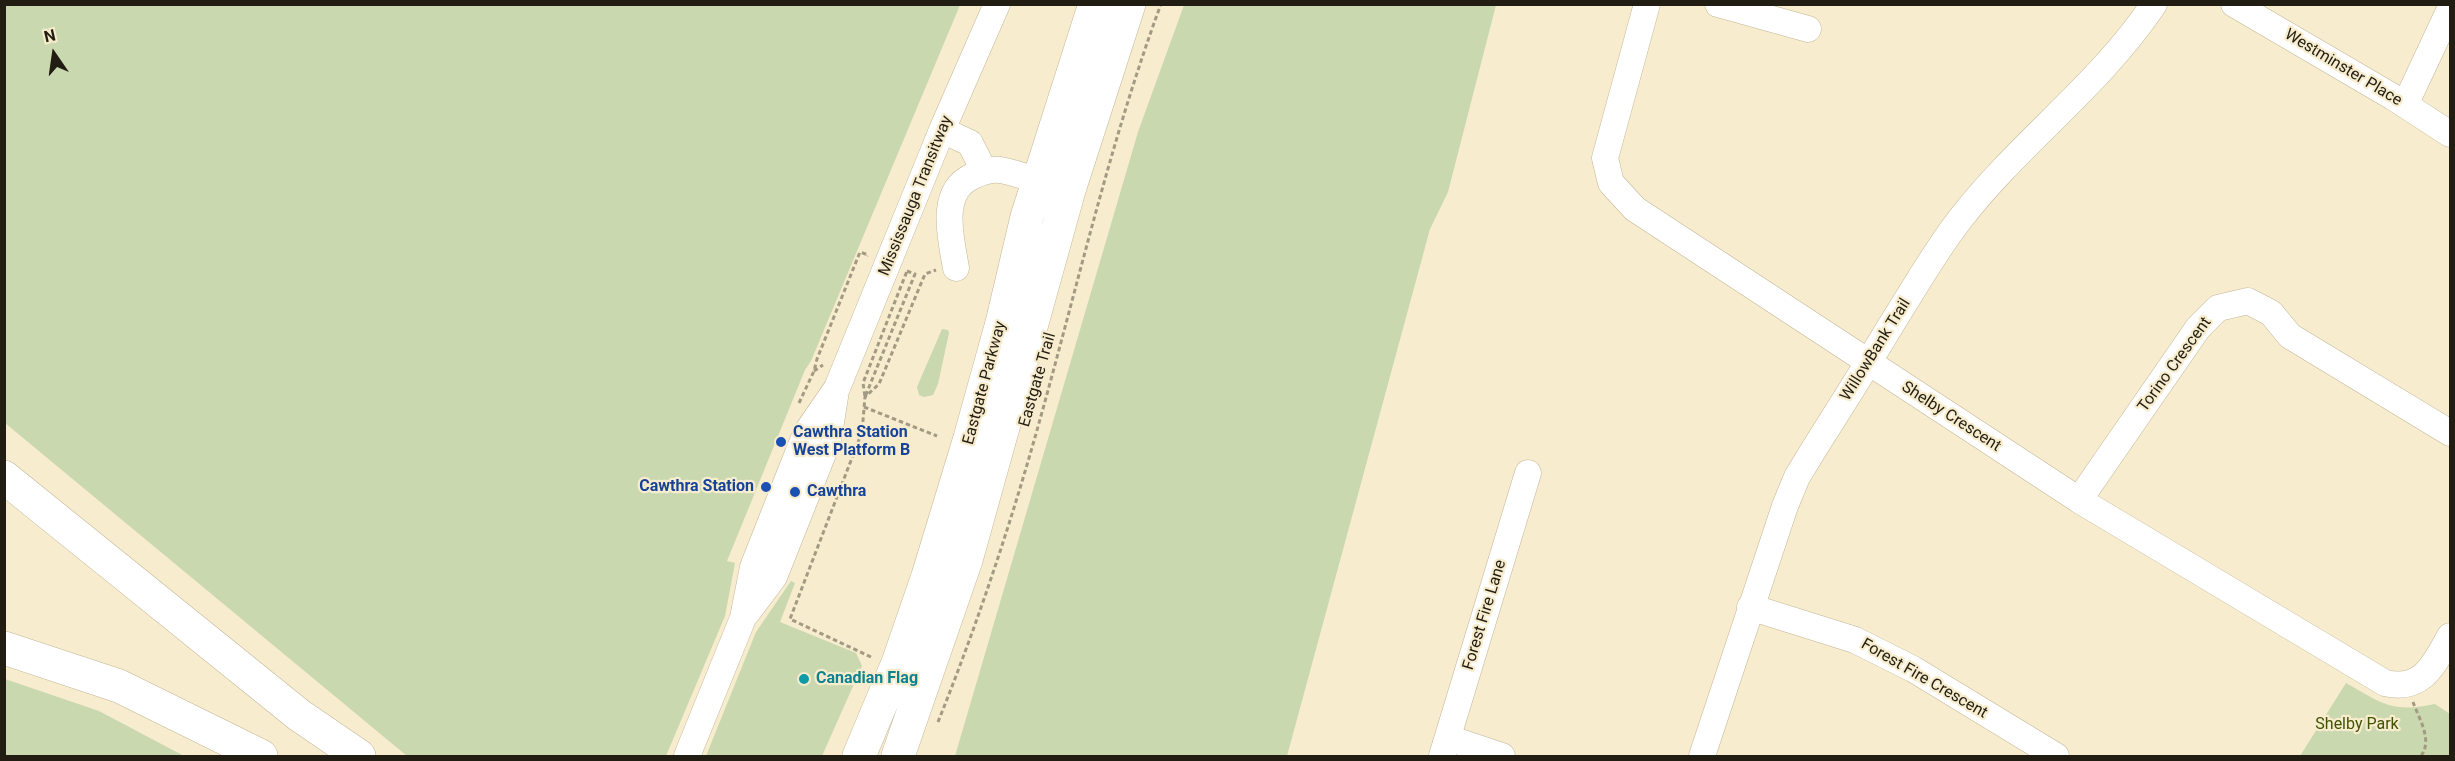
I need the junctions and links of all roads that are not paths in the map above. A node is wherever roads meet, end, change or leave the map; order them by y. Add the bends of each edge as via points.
1 (997, 4) edge
2 (1095, 4) edge
3 (1129, 4) edge
4 (1647, 4) edge
5 (1718, 4) edge
6 (2154, 4) edge
7 (2234, 4) edge
8 (2451, 9) edge
9 (1808, 29) dead end
10 (2405, 105) junction
11 (942, 130) junction
12 (2451, 134) edge
13 (984, 171) junction
14 (1054, 186) junction
15 (948, 268) road end
16 (1869, 362) junction
17 (2451, 433) edge
18 (1528, 473) dead end
19 (4, 477) edge
20 (2079, 500) junction
21 (1750, 607) junction
22 (2451, 636) edge
23 (4, 648) edge
24 (1445, 747) edge
25 (261, 756) edge
26 (359, 756) edge
27 (687, 756) edge
28 (860, 756) edge
29 (898, 756) edge
30 (1503, 756) edge
31 (1702, 756) edge
32 (2056, 756) edge

1 - 11 street, Mississauga Transitway
2 - 14 main road, Eastgate Parkway
3 - 14 main road, Eastgate Parkway
4 - 16 street, Shelby Crescent via 1605,158 1611,183 1635,209
5 - 9 street
6 - 16 street, WillowBank Trail via 2137,30 2093,80 1994,179 1961,218
7 - 10 street, Westminster Place
8 - 10 street
10 - 12 street, Westminster Place
11 - 13 street via 970,143
11 - 27 street, Mississauga Transitway via 837,388 806,433 753,567 743,618
13 - 14 street via 1000,170
13 - 15 street via 967,179 954,195 949,213
14 - 28 main road, Eastgate Parkway via 928,576
14 - 29 main road, Eastgate Parkway via 966,560
16 - 20 street, Shelby Crescent
16 - 21 street, WillowBank Trail via 1797,477
17 - 20 street, Torino Crescent via 2290,336 2271,313 2248,301 2218,308 2198,328
18 - 24 street, Forest Fire Lane
19 - 26 main road via 299,715
20 - 22 street, Shelby Crescent via 2385,683 2395,686 2416,682
21 - 31 street, WillowBank Trail
21 - 32 street, Forest Fire Crescent via 1855,640 1913,669
23 - 25 main road via 119,686
24 - 30 street

